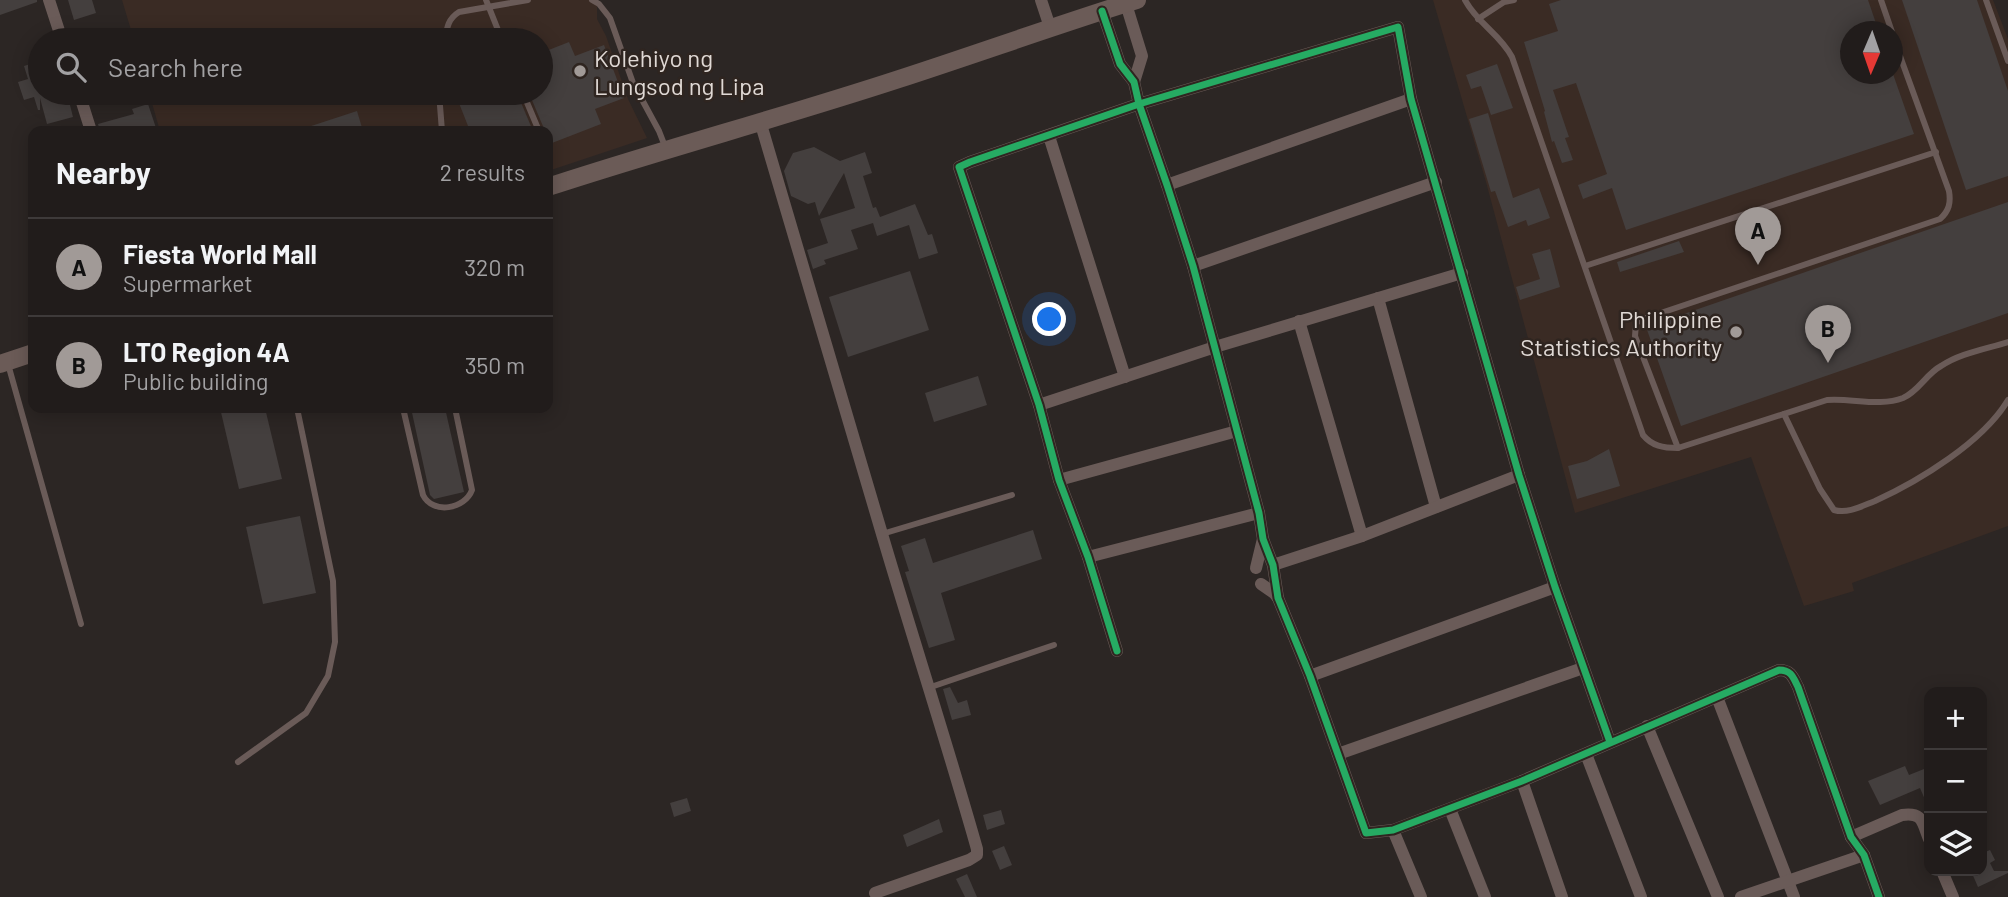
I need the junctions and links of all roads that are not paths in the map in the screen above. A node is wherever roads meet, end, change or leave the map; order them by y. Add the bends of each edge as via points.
1 (49, 0) edge
2 (528, 0) edge
3 (593, 0) edge
4 (1041, 0) edge
5 (1465, 0) edge
6 (1514, 0) edge
7 (1881, 0) edge
8 (1986, 0) edge
9 (1131, 2) edge
10 (487, 3) edge
11 (1102, 11) junction
12 (1478, 19) junction
13 (1888, 21) edge
14 (1050, 27) junction
15 (58, 28) edge
16 (447, 28) edge
17 (497, 28) edge
18 (2008, 61) edge
19 (1903, 63) edge
20 (1134, 82) junction
21 (1411, 99) junction
22 (1139, 104) junction
23 (83, 105) edge
24 (440, 105) edge
25 (528, 105) edge
26 (760, 121) junction
27 (89, 126) edge
28 (442, 126) edge
29 (537, 126) edge
30 (1049, 136) junction
31 (666, 149) junction
32 (1936, 152) junction
33 (1436, 182) junction
34 (553, 185) edge
35 (1167, 185) junction
36 (1193, 266) junction
37 (1585, 266) junction
38 (1462, 273) junction
39 (1378, 298) junction
40 (1299, 321) junction
41 (2008, 344) edge
42 (1215, 347) junction
43 (28, 355) edge
44 (4, 363) edge
45 (1125, 377) junction
46 (2008, 400) edge
47 (1039, 405) junction
48 (298, 413) edge
49 (403, 413) edge
50 (456, 413) edge
51 (1784, 414) junction
52 (1237, 431) junction
53 (1678, 448) junction
54 (1519, 475) junction
55 (1059, 480) junction
56 (1012, 495) dead end
57 (1436, 507) junction
58 (1259, 513) junction
59 (882, 534) junction
60 (1362, 536) junction
61 (1263, 539) junction
62 (1088, 557) junction
63 (1273, 565) junction
64 (1255, 568) dead end
65 (1261, 584) dead end
66 (1555, 587) junction
67 (1278, 598) junction
68 (81, 624) dead end
69 (1054, 645) dead end
70 (1117, 651) dead end
71 (1583, 668) junction
72 (1310, 676) junction
73 (928, 688) junction
74 (1717, 697) junction
75 (1647, 726) junction
76 (1610, 742) junction
77 (1338, 754) junction
78 (1586, 754) junction
79 (239, 762) dead end
80 (1522, 780) junction
81 (1450, 809) junction
82 (1924, 826) edge
83 (1393, 830) junction
84 (1852, 837) junction
85 (1864, 855) junction
86 (1944, 876) edge
87 (1788, 880) junction
88 (875, 893) dead end
89 (1421, 897) edge
90 (1485, 897) edge
91 (1562, 897) edge
92 (1641, 897) edge
93 (1718, 897) edge
94 (1741, 897) edge
95 (1794, 897) edge
96 (1879, 897) edge
97 (1953, 897) edge

1 - 15 street
2 - 10 lane
3 - 31 lane via 610,18 633,83
4 - 14 street
5 - 12 lane
6 - 12 lane
7 - 13 lane
8 - 18 lane
9 - 11 main road
9 - 20 street via 1142,56
10 - 16 lane via 454,15
10 - 17 lane
11 - 14 main road
11 - 20 street via 1120,64
12 - 37 lane via 1512,57
14 - 26 main road
19 - 32 lane
20 - 22 street
21 - 22 street via 1398,27
21 - 33 street
21 - 35 street
22 - 30 street
22 - 35 street
23 - 27 street
24 - 28 lane
25 - 29 lane
26 - 31 main road
26 - 59 street
30 - 45 street
30 - 47 street via 959,167
31 - 34 main road
32 - 37 lane
32 - 53 lane via 1950,200 1940,219 1636,323 1635,336
33 - 36 street
33 - 38 street
35 - 36 street
36 - 42 street
37 - 53 lane via 1643,435 1658,446
38 - 39 street
38 - 54 street
39 - 40 street
39 - 57 street
40 - 42 street
40 - 60 street
41 - 51 lane via 1942,364 1904,397 1879,402 1827,400
42 - 45 street
42 - 52 street
43 - 44 main road
44 - 68 lane
45 - 47 street
46 - 51 lane via 1968,443 1927,474 1841,512 1834,510 1820,489
47 - 55 street
48 - 79 lane via 333,581 335,642 328,676 306,713
49 - 50 lane via 426,501 439,508 464,502 472,490
51 - 53 lane
52 - 55 street
52 - 58 street
54 - 57 street
54 - 66 street
55 - 62 street
56 - 59 lane
57 - 60 street
58 - 61 street
58 - 62 street
59 - 73 street
60 - 63 street
61 - 63 street
61 - 64 street
62 - 70 street
63 - 67 street
65 - 67 street
66 - 71 street
66 - 72 street
67 - 72 street
69 - 73 lane
71 - 76 street
71 - 77 street
72 - 77 street
73 - 88 street via 977,855
74 - 75 street
74 - 84 street via 1779,670 1792,674
74 - 87 street
75 - 76 street
75 - 93 street
76 - 78 street
77 - 83 street via 1366,833
78 - 80 street
78 - 92 street
80 - 81 street
80 - 91 street
81 - 83 street
81 - 90 street
82 - 84 street via 1921,818 1910,814
83 - 89 street
84 - 85 street
85 - 87 street
85 - 96 street
86 - 97 street
87 - 94 street
87 - 95 street

